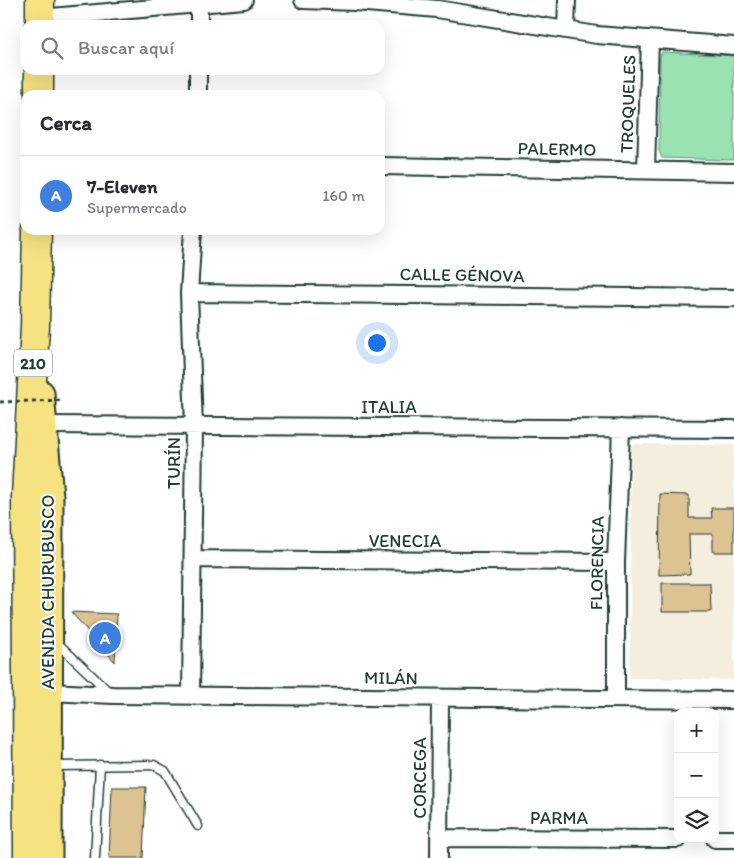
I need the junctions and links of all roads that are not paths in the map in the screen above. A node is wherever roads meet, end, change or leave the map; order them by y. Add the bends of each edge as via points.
1 (244, 0) edge
2 (303, 0) edge
3 (567, 0) edge
4 (200, 3) junction
5 (40, 14) edge
6 (199, 20) edge
7 (566, 29) junction
8 (650, 39) junction
9 (734, 46) edge
10 (39, 75) edge
11 (198, 75) edge
12 (39, 90) edge
13 (198, 90) edge
14 (385, 166) edge
15 (646, 170) junction
16 (734, 172) edge
17 (37, 235) edge
18 (193, 235) edge
19 (189, 293) junction
20 (734, 298) edge
21 (35, 326) junction
22 (43, 425) junction
23 (194, 426) junction
24 (620, 428) junction
25 (734, 429) edge
26 (193, 559) junction
27 (616, 562) junction
28 (48, 635) junction
29 (48, 692) junction
30 (113, 696) junction
31 (191, 696) junction
32 (440, 699) junction
33 (616, 699) junction
34 (734, 700) edge
35 (100, 765) junction
36 (48, 766) junction
37 (198, 826) dead end
38 (440, 838) junction
39 (674, 839) edge
40 (719, 839) edge
41 (734, 839) edge
42 (28, 858) edge
43 (49, 858) edge
44 (96, 858) edge
45 (439, 858) edge

1 - 4 street
2 - 7 street, TROQUELES via 437,9
3 - 7 street
4 - 5 street
4 - 6 street
7 - 8 street, TROQUELES
8 - 9 street, TROQUELES
8 - 15 street, TROQUELES
10 - 12 highway
11 - 13 street
14 - 15 street, PALERMO
15 - 16 street, PALERMO
17 - 21 highway, AVENIDA CHURUBUSCO / 210
18 - 19 street, TURÍN
19 - 20 street, CALLE GÉNOVA
19 - 23 street, TURÍN
21 - 22 main road, AVENIDA CHURUBUSCO
21 - 42 highway, AVENIDA CHURUBUSCO / 210 via 26,496
22 - 23 street, ITALIA
22 - 28 main road, AVENIDA CHURUBUSCO via 50,496
23 - 24 street, ITALIA
23 - 26 street, TURÍN
24 - 25 street, ITALIA
24 - 27 street, FLORENCIA
26 - 27 street, VENECIA
26 - 31 street, TURÍN
27 - 33 street, FLORENCIA
28 - 29 main road, AVENIDA CHURUBUSCO
28 - 30 lane
29 - 30 street, MILÁN
29 - 36 main road, AVENIDA CHURUBUSCO
30 - 31 street, MILÁN
31 - 32 street, MILÁN
32 - 33 street, MILÁN
32 - 38 street, CORCEGA
33 - 34 street, MILÁN
35 - 36 lane
35 - 37 lane via 154,765 165,771
35 - 44 lane
36 - 43 main road, AVENIDA CHURUBUSCO
38 - 39 street, PARMA
38 - 45 street, CORCEGA
40 - 41 street

